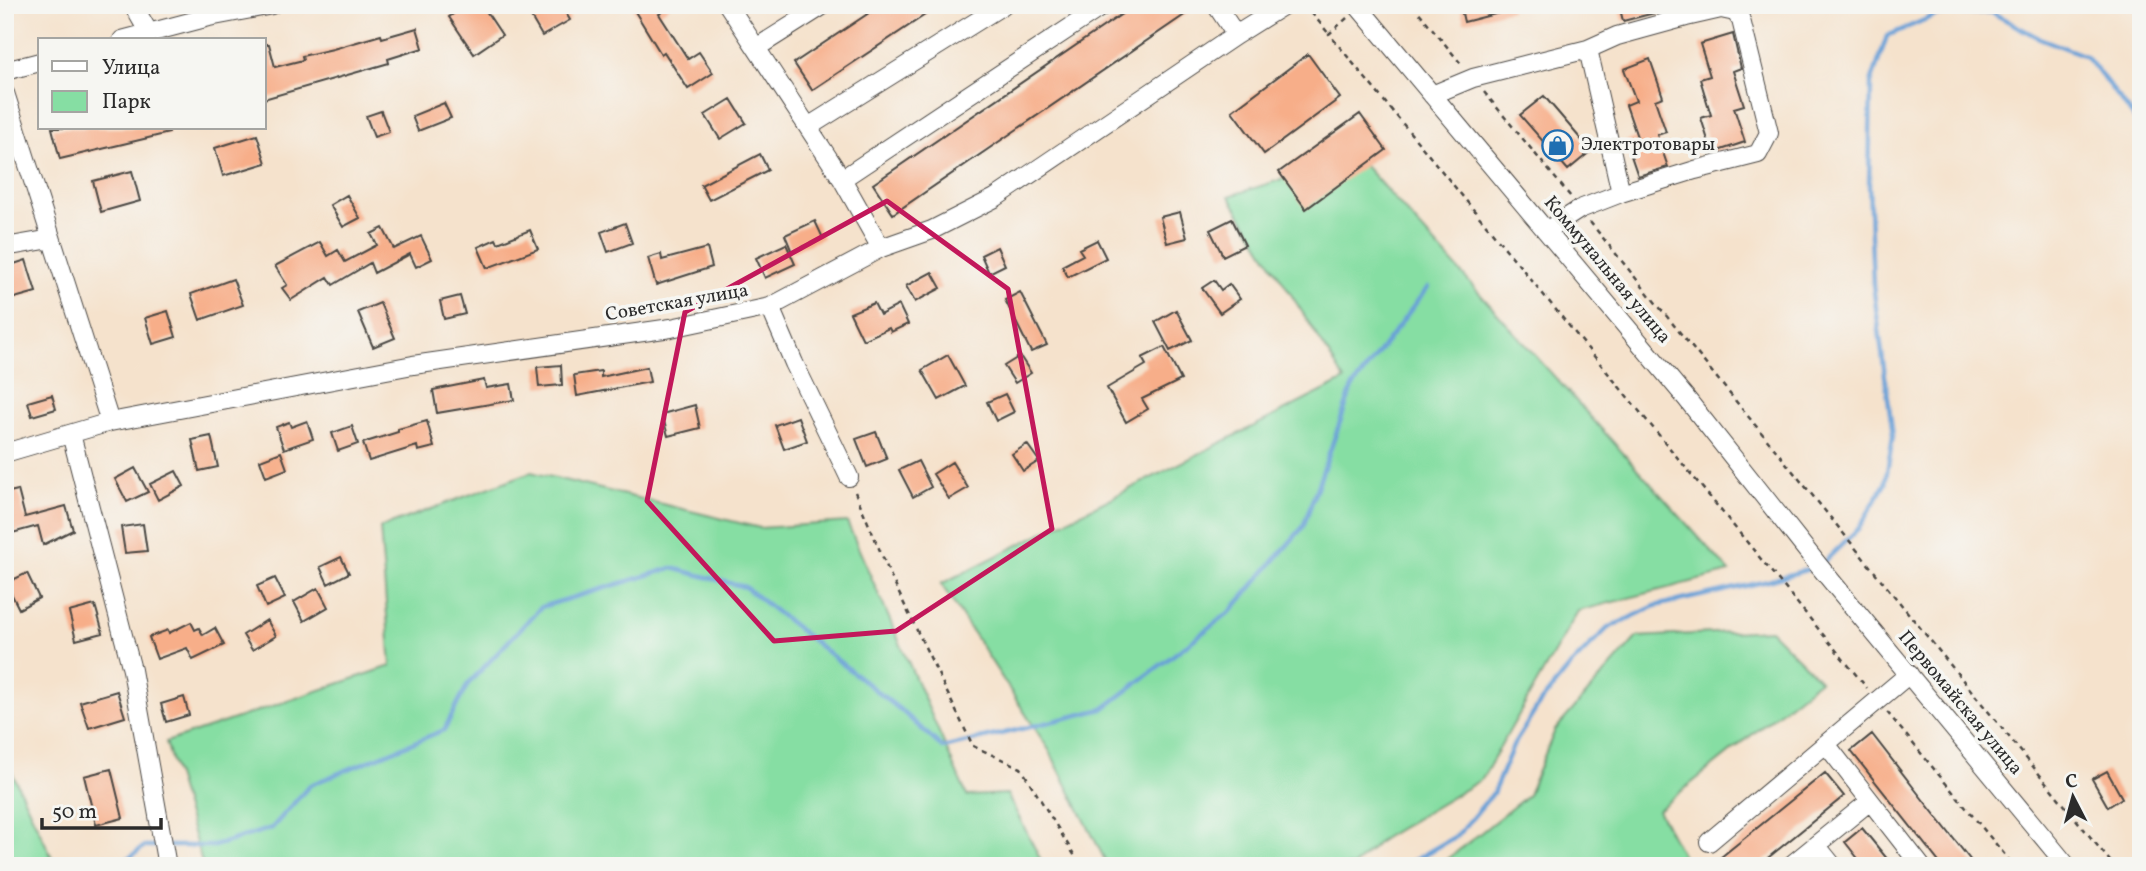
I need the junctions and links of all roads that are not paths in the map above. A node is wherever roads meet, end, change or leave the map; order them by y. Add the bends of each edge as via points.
1 (133, 5) edge
2 (272, 5) edge
3 (728, 5) edge
4 (824, 5) edge
5 (1003, 5) edge
6 (1104, 5) edge
7 (1216, 5) edge
8 (1284, 5) edge
9 (1358, 7) edge
10 (205, 11) edge
11 (1684, 11) edge
12 (149, 33) junction
13 (1236, 35) junction
14 (130, 38) edge
15 (756, 48) junction
16 (1588, 49) junction
17 (38, 63) edge
18 (5, 71) edge
19 (5, 93) edge
20 (1432, 95) junction
21 (808, 127) junction
22 (842, 179) junction
23 (1622, 193) junction
24 (1546, 231) junction
25 (51, 239) junction
26 (5, 247) edge
27 (881, 248) junction
28 (770, 307) junction
29 (110, 422) junction
30 (71, 434) junction
31 (5, 453) edge
32 (849, 477) road end
33 (1819, 566) joint
34 (1909, 674) junction
35 (1826, 744) junction
36 (1870, 801) junction
37 (1709, 842) dead end
38 (1816, 845) junction
39 (167, 866) edge
40 (1790, 866) edge
41 (1833, 866) edge
42 (1921, 866) edge
43 (2067, 866) edge

1 - 12 street
2 - 10 street
3 - 15 street
4 - 15 street
5 - 21 street
6 - 22 street
7 - 13 street
8 - 13 street, Советская улица
9 - 20 street, Коммунальная улица
10 - 12 street
11 - 16 street
11 - 23 street via 1721,9 1735,12 1741,20 1769,133 1758,154
12 - 14 street
13 - 27 street, Советская улица via 995,198 932,230
15 - 21 street
16 - 20 street via 1473,78
16 - 23 street
17 - 18 street
19 - 25 street
20 - 24 street, Коммунальная улица
21 - 22 street
22 - 27 street
23 - 24 street via 1580,209
24 - 33 street, Коммунальная улица
25 - 26 street
25 - 29 street
27 - 28 street, Советская улица
28 - 29 street, Советская улица via 671,328 413,365
28 - 32 street
29 - 30 street, Советская улица
30 - 31 street, Советская улица
30 - 39 street via 132,670
33 - 34 street, Первомайская улица
34 - 35 street
34 - 43 street, Первомайская улица
35 - 36 street
35 - 37 street
36 - 38 street
36 - 42 street
38 - 40 street
38 - 41 street

